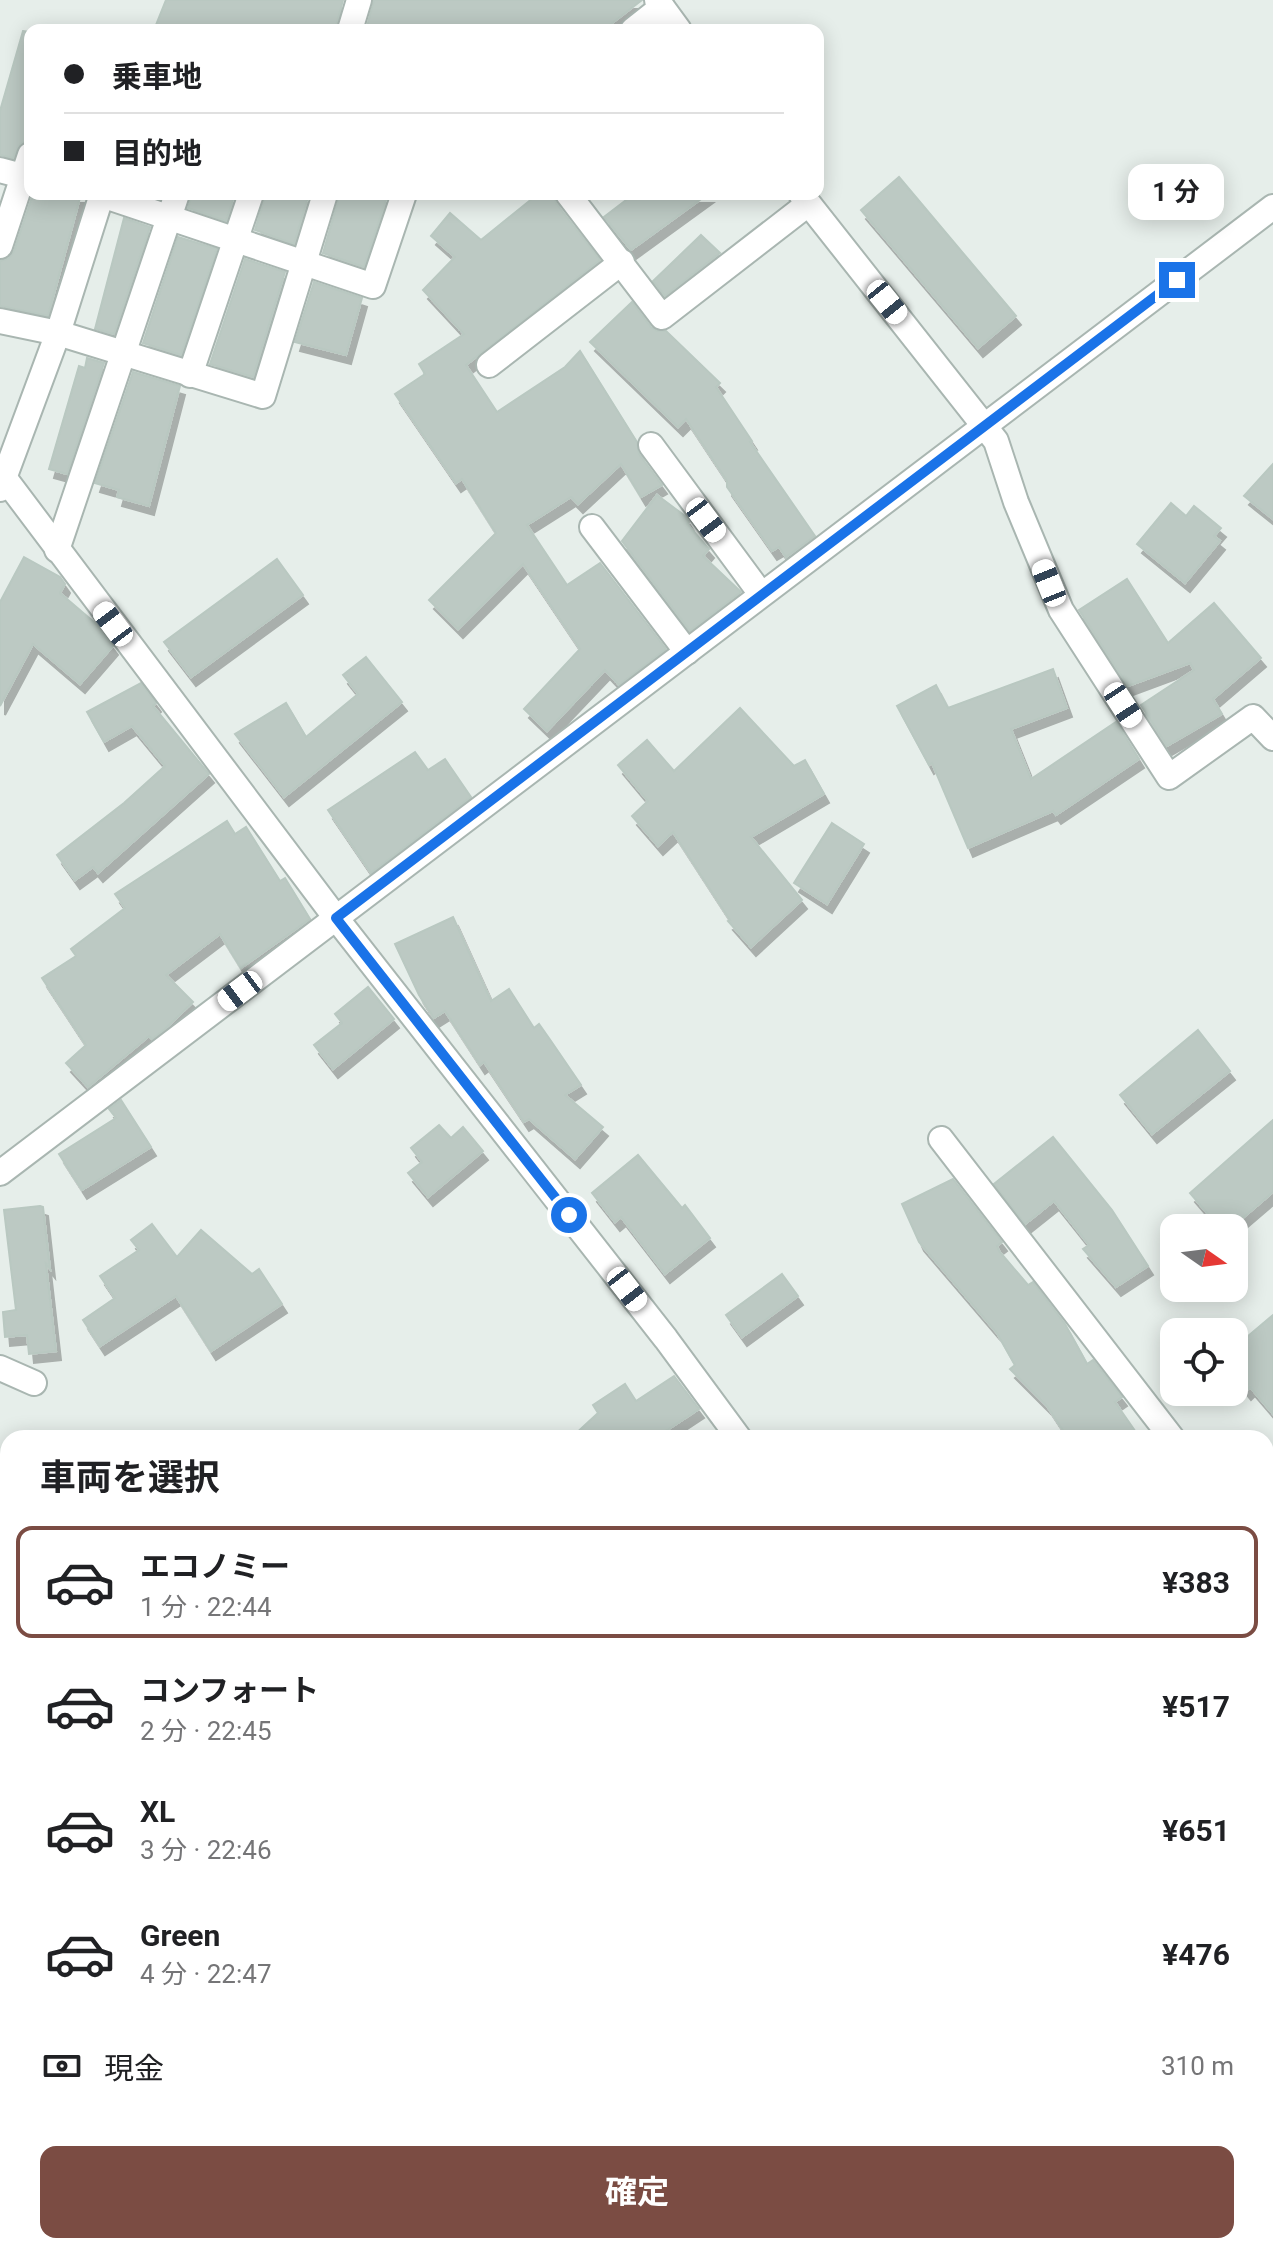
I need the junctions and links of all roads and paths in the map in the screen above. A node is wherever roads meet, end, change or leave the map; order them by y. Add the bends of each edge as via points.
1 (359, 0) edge
2 (660, 3) edge
3 (352, 24) edge
4 (639, 24) edge
5 (675, 24) edge
6 (21, 170) edge
7 (99, 200) edge
8 (119, 200) edge
9 (175, 200) edge
10 (249, 200) edge
11 (323, 200) edge
12 (402, 200) edge
13 (573, 200) edge
14 (804, 200) edge
15 (806, 200) edge
16 (1273, 207) edge
17 (169, 217) junction
18 (236, 239) junction
19 (0, 246) edge
20 (303, 262) junction
21 (622, 262) junction
22 (0, 321) edge
23 (58, 333) junction
24 (125, 354) junction
25 (489, 365) dead end
26 (190, 375) junction
27 (985, 425) junction
28 (651, 445) dead end
29 (1, 480) edge
30 (592, 527) dead end
31 (57, 550) junction
32 (761, 594) junction
33 (687, 652) junction
34 (1273, 738) edge
35 (336, 918) junction
36 (941, 1139) dead end
37 (0, 1173) edge
38 (0, 1368) edge
39 (34, 1383) dead end
40 (733, 1430) edge
41 (1166, 1430) edge

1 - 3 street
2 - 4 street
2 - 5 street
6 - 19 street
7 - 23 street
8 - 17 street
9 - 17 street
10 - 18 street
11 - 20 street
12 - 20 street via 373,286
13 - 21 street
14 - 21 street via 662,317
15 - 27 street
16 - 27 street
17 - 18 street
17 - 24 street
18 - 20 street
18 - 26 street
20 - 26 street via 263,396
21 - 25 street
22 - 23 street
23 - 24 street
23 - 29 street
24 - 26 street
24 - 31 street
27 - 32 street
27 - 34 street via 996,441 1061,610 1169,777 1253,717
28 - 32 street
29 - 31 street
30 - 33 street
31 - 35 street
32 - 33 street
33 - 35 street
35 - 37 street
35 - 40 street
36 - 41 street
38 - 39 street

